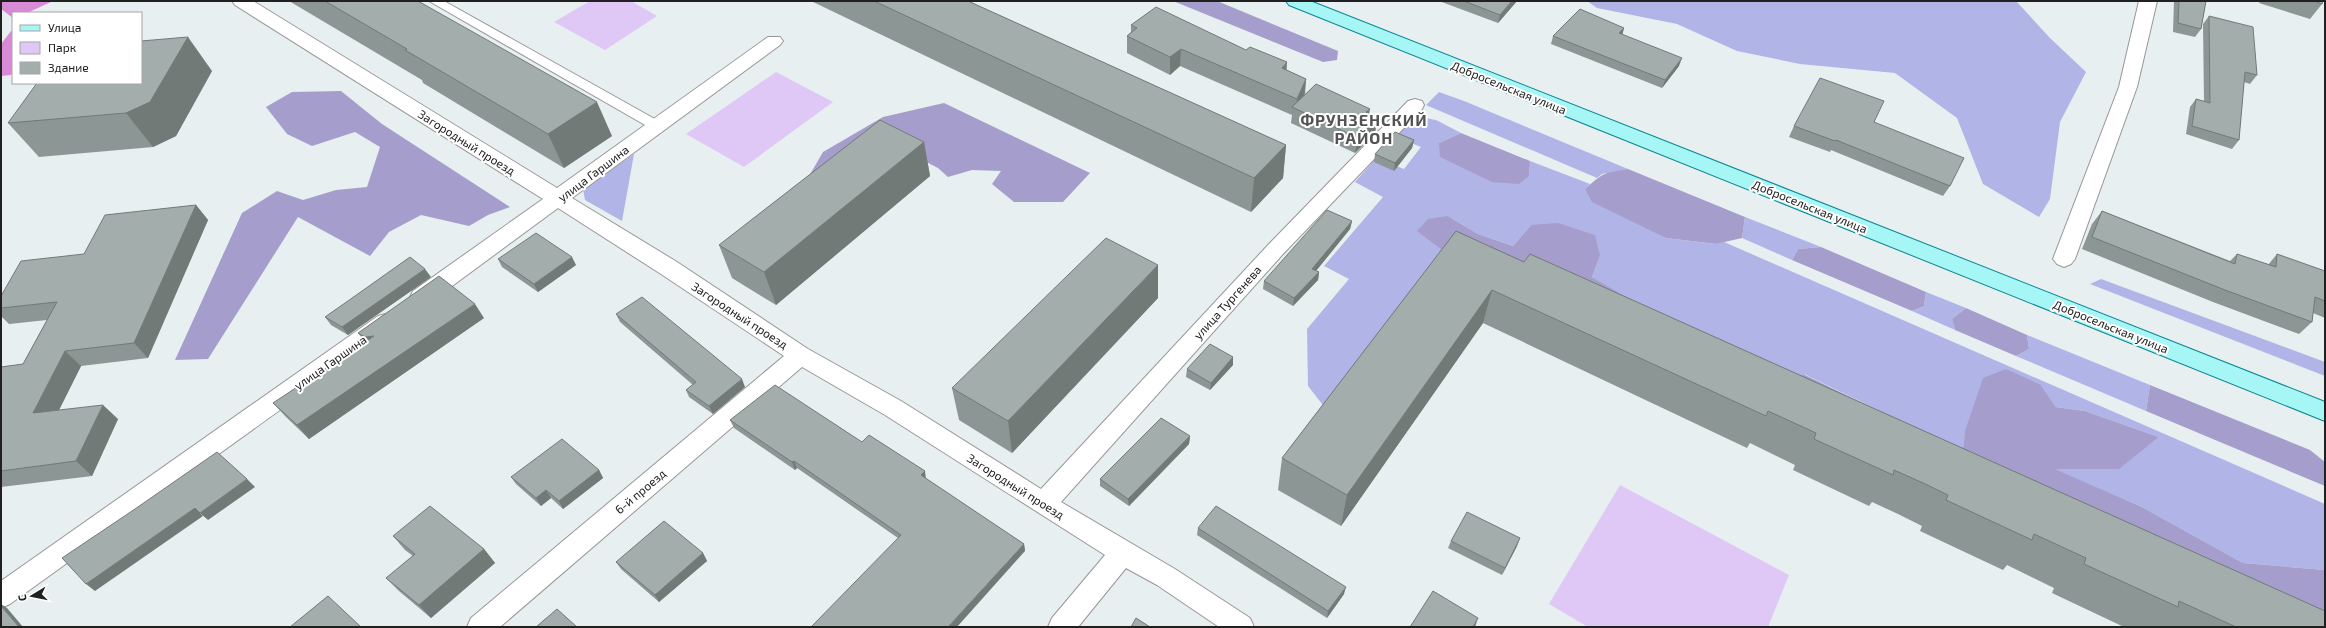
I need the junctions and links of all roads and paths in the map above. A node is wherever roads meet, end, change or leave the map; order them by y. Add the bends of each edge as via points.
1 (241, 1) edge
2 (435, 1) edge
3 (1295, 1) edge
4 (2148, 1) edge
5 (774, 41) dead end
6 (1415, 105) dead end
7 (657, 126) junction
8 (558, 199) junction
9 (2064, 259) dead end
10 (800, 355) junction
11 (2325, 412) edge
12 (1043, 504) junction
13 (1123, 553) junction
14 (1, 596) edge
15 (480, 627) edge
16 (1061, 627) edge
17 (1241, 627) edge

1 - 8 street, Загородный проезд
2 - 7 lane
3 - 11 main road, Добросельская улица
4 - 9 street via 2128,87
5 - 7 street, улица Гаршина
6 - 12 street, улица Тургенева via 1276,249
7 - 8 street, улица Гаршина
8 - 10 street, Загородный проезд via 669,268
8 - 14 street, улица Гаршина
10 - 12 street, Загородный проезд via 893,408
10 - 15 street, 6-й проезд
12 - 13 street, Загородный проезд
13 - 16 street
13 - 17 street, Загородный проезд via 1166,577

